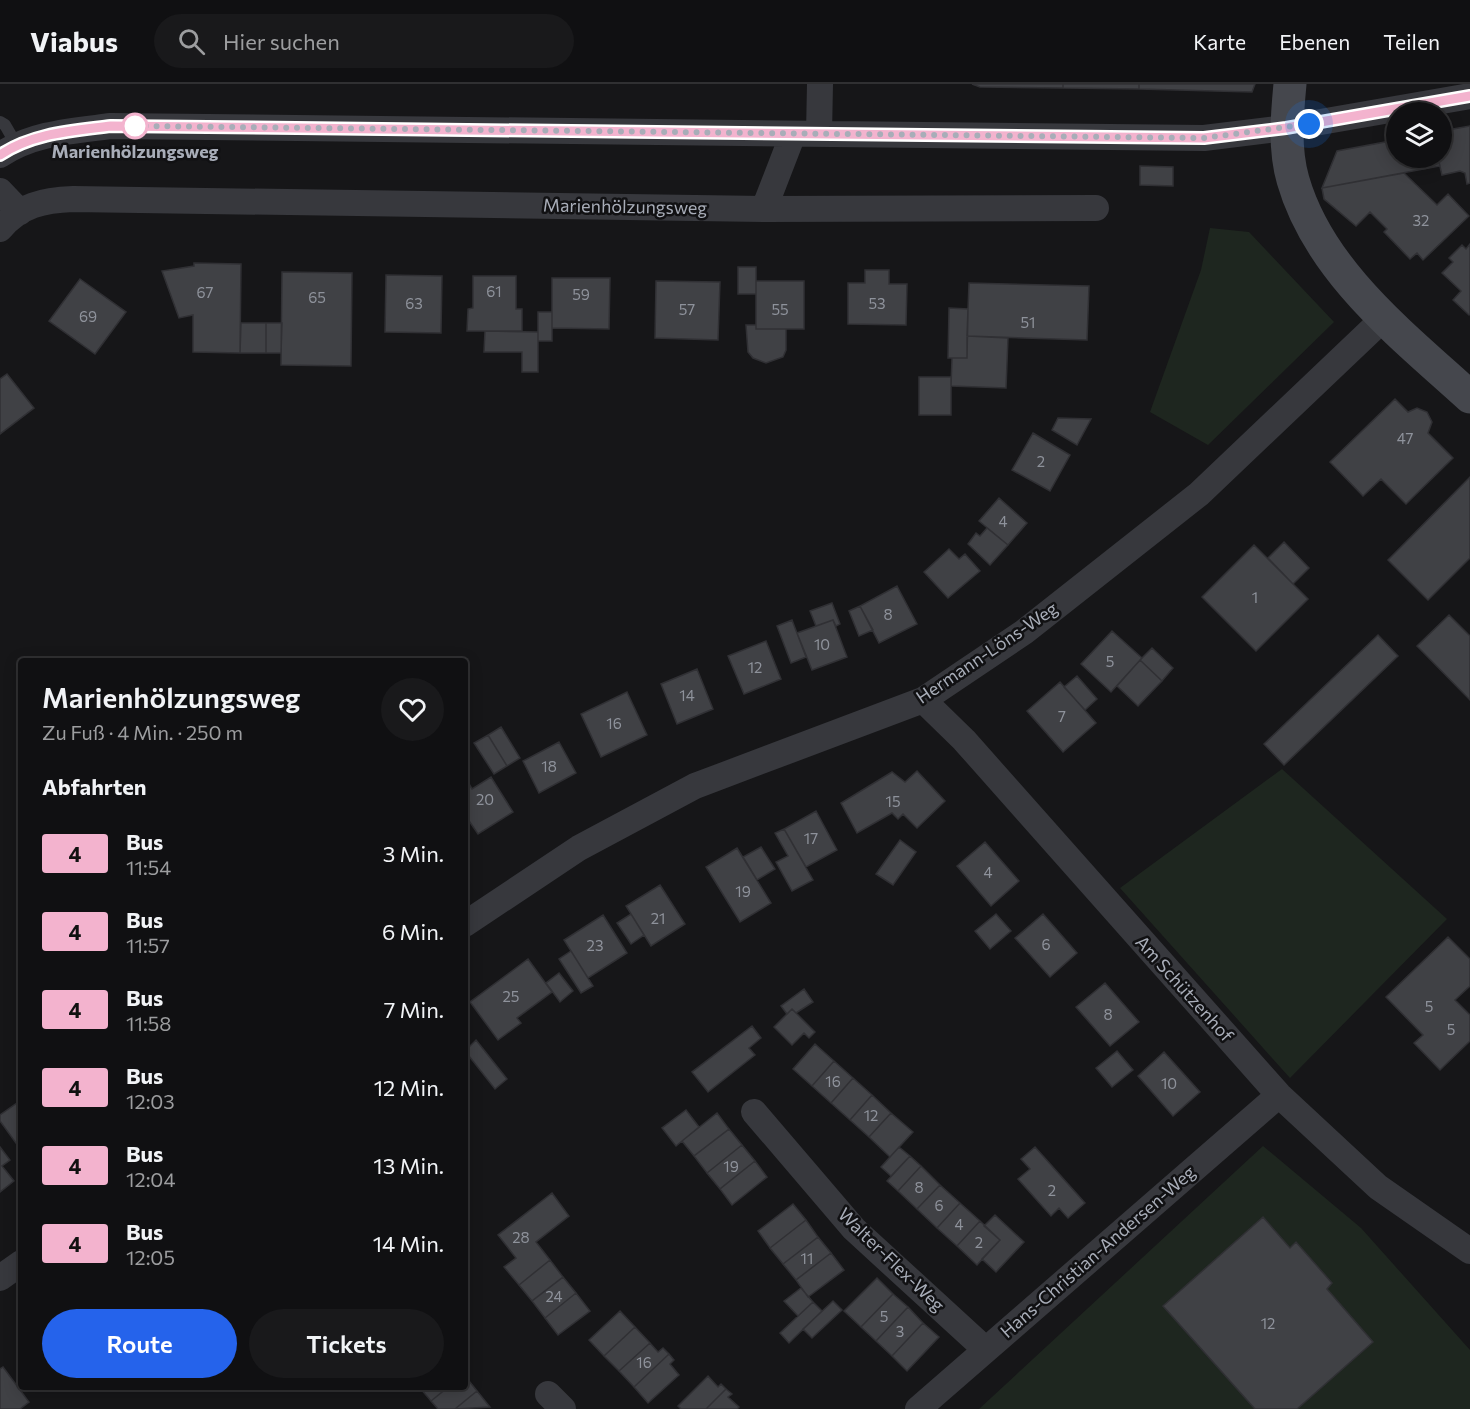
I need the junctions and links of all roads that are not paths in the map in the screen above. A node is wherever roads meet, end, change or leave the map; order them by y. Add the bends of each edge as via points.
1 (820, 84) edge
2 (1290, 84) edge
3 (1470, 96) edge
4 (0, 122) edge
5 (1286, 128) junction
6 (793, 134) junction
7 (819, 134) junction
8 (8, 150) edge
9 (0, 191) edge
10 (1096, 208) dead end
11 (764, 209) junction
12 (20, 212) junction
13 (0, 229) edge
14 (1384, 318) junction
15 (1470, 397) edge
16 (923, 699) junction
17 (468, 922) edge
18 (1279, 1095) junction
19 (754, 1112) dead end
20 (1470, 1251) edge
21 (18, 1265) edge
22 (0, 1278) edge
23 (986, 1349) junction
24 (918, 1409) edge

1 - 7 street
2 - 5 street
3 - 5 street
4 - 8 lane via 5,125
5 - 7 street via 1204,138
5 - 14 street via 1293,179 1310,221 1335,262
6 - 7 street
6 - 8 street via 111,126 51,134
6 - 11 street
9 - 12 street
10 - 11 street, Marienhölzungsweg
11 - 12 street, Marienhölzungsweg via 73,199 43,200
12 - 13 street, Marienhölzungsweg
14 - 15 street
14 - 16 street, Hermann-Löns-Weg via 1199,495 1024,632
16 - 17 street, Hermann-Löns-Weg via 695,786 579,848
16 - 18 street, Am Schützenhof via 964,740
18 - 20 street, Am Schützenhof via 1378,1187
18 - 23 street, Hans-Christian-Andersen-Weg
19 - 23 street, Walter-Flex-Weg via 854,1229
21 - 22 street
23 - 24 street, Hans-Christian-Andersen-Weg

